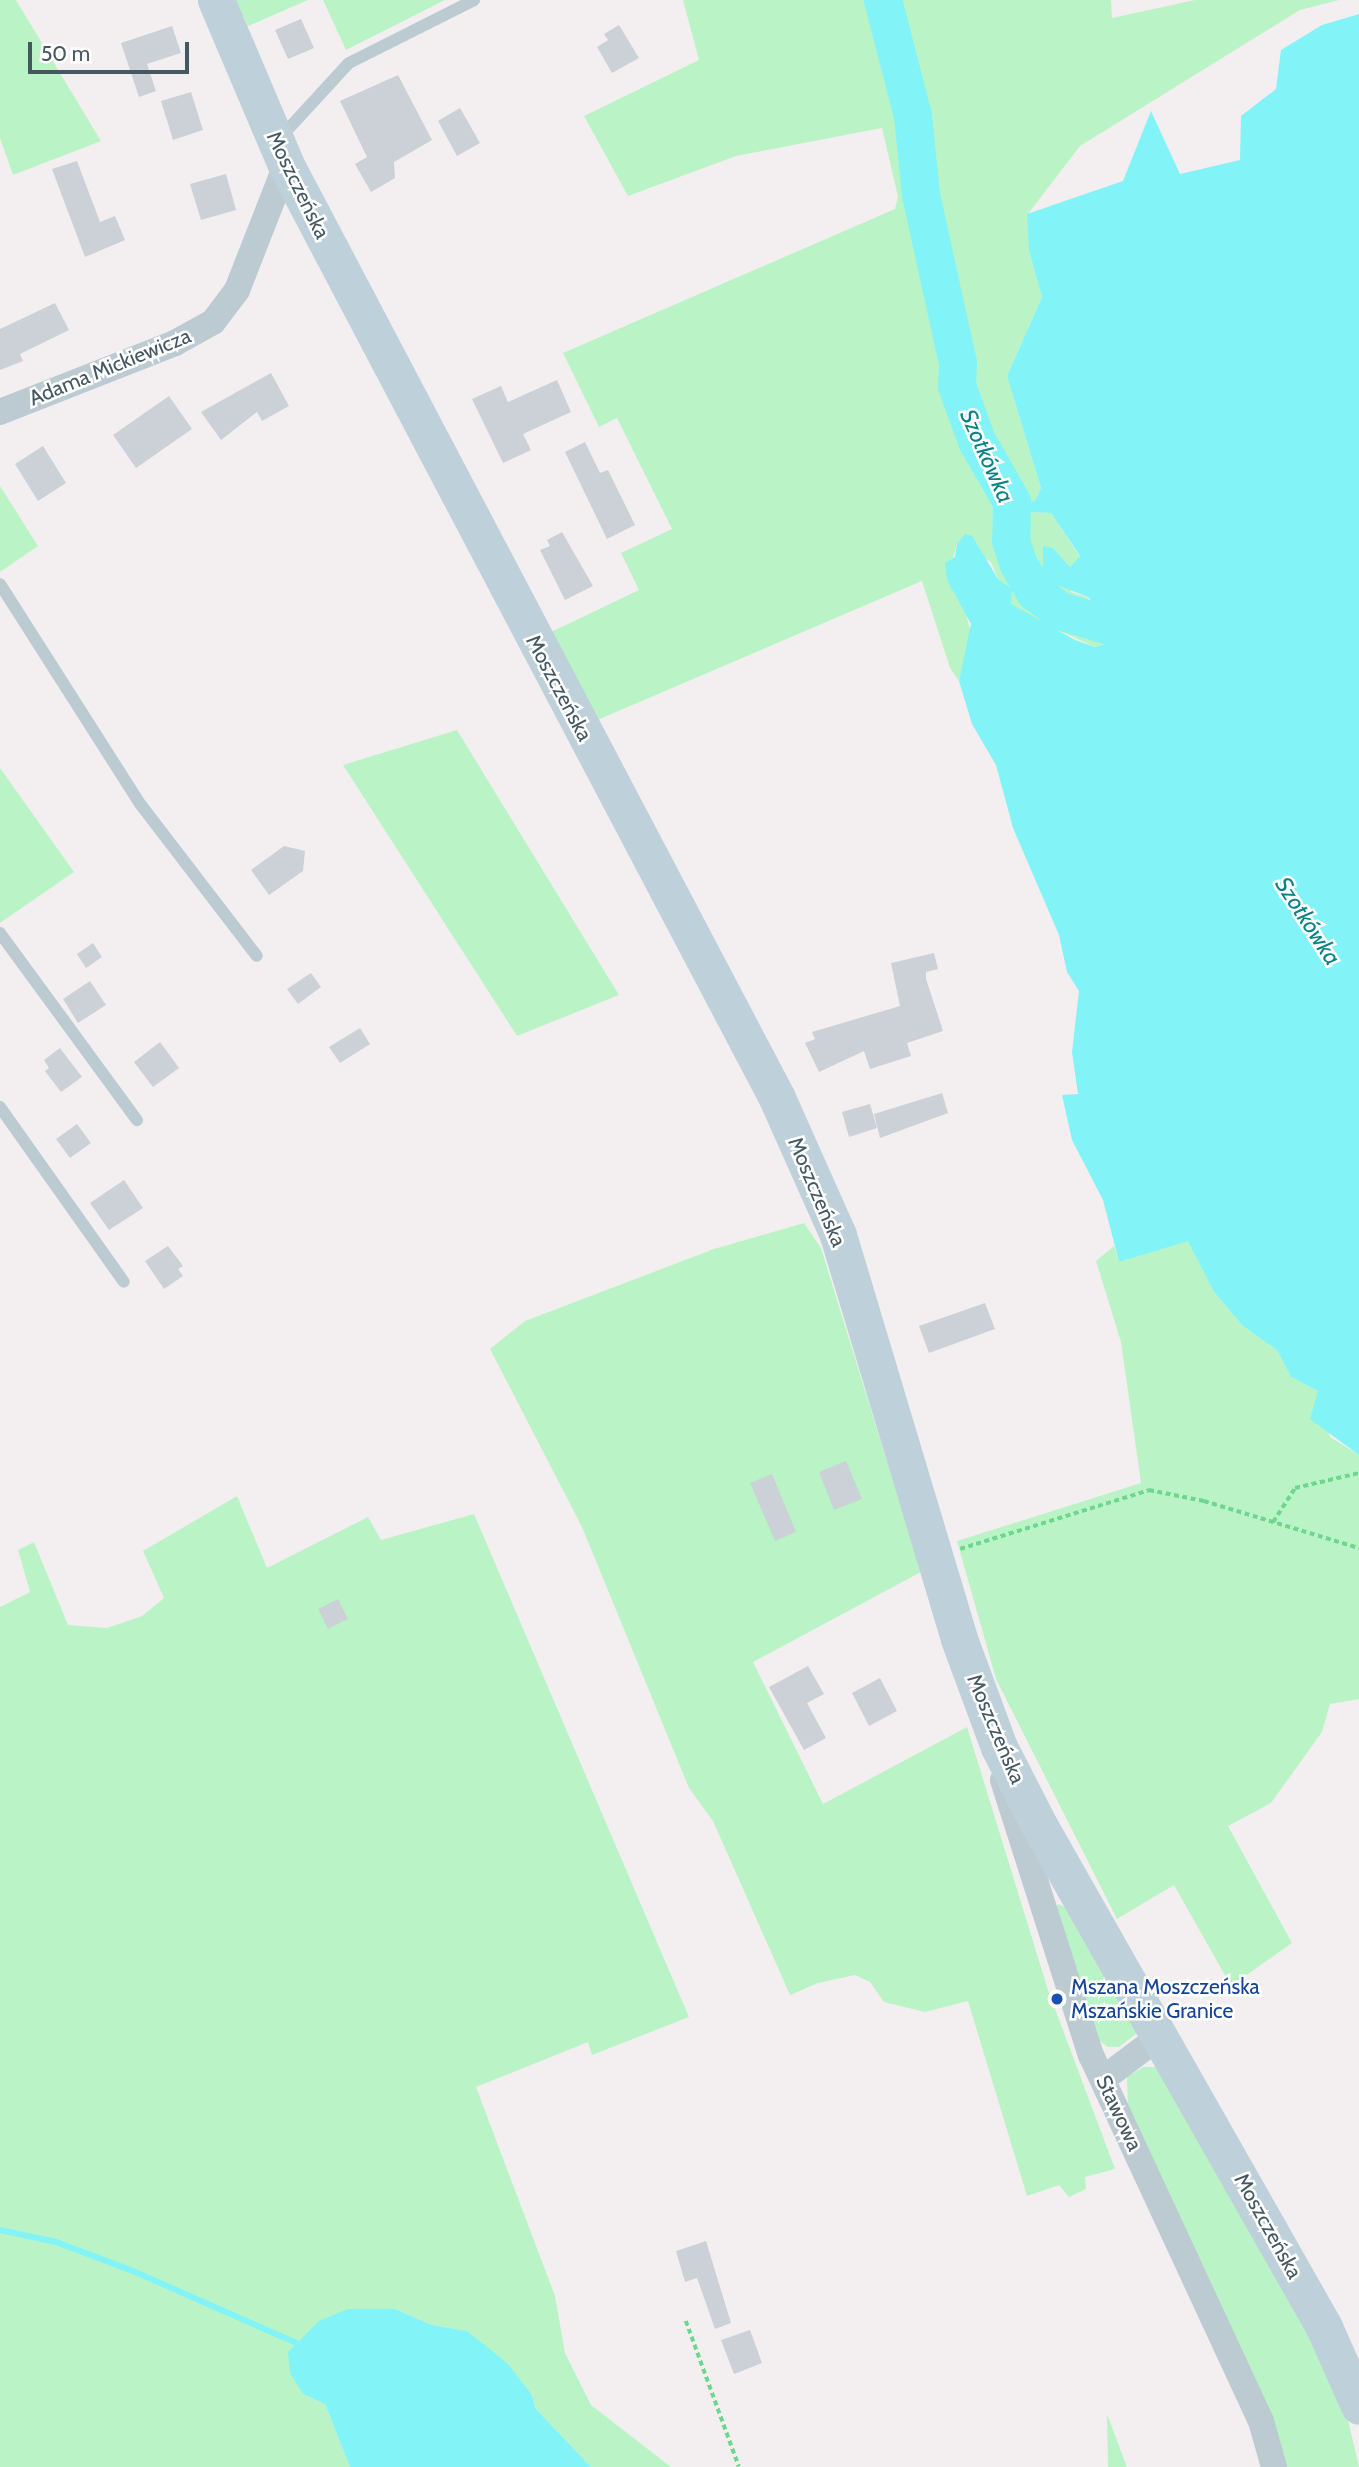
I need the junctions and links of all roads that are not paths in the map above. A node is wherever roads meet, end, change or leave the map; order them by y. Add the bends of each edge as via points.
1 (216, 0) edge
2 (474, 0) edge
3 (281, 153) junction
4 (0, 412) edge
5 (0, 584) edge
6 (0, 933) edge
7 (257, 957) dead end
8 (0, 1107) edge
9 (137, 1120) dead end
10 (124, 1282) dead end
11 (999, 1747) junction
12 (1160, 2036) junction
13 (1102, 2080) junction
14 (1359, 2406) edge
15 (1274, 2467) edge

1 - 3 street, Moszczeńska
2 - 3 lane via 349,63
3 - 4 street, Adama Mickiewicza via 237,290 213,322 176,343
3 - 11 street, Moszczeńska via 776,1098 838,1235 935,1558
5 - 7 lane via 141,805
6 - 9 lane
8 - 10 lane
11 - 12 street, Moszczeńska
11 - 13 street, Stawowa via 1004,1790
12 - 13 street
12 - 14 street, Moszczeńska via 1324,2327
13 - 15 street, Stawowa via 1261,2421

